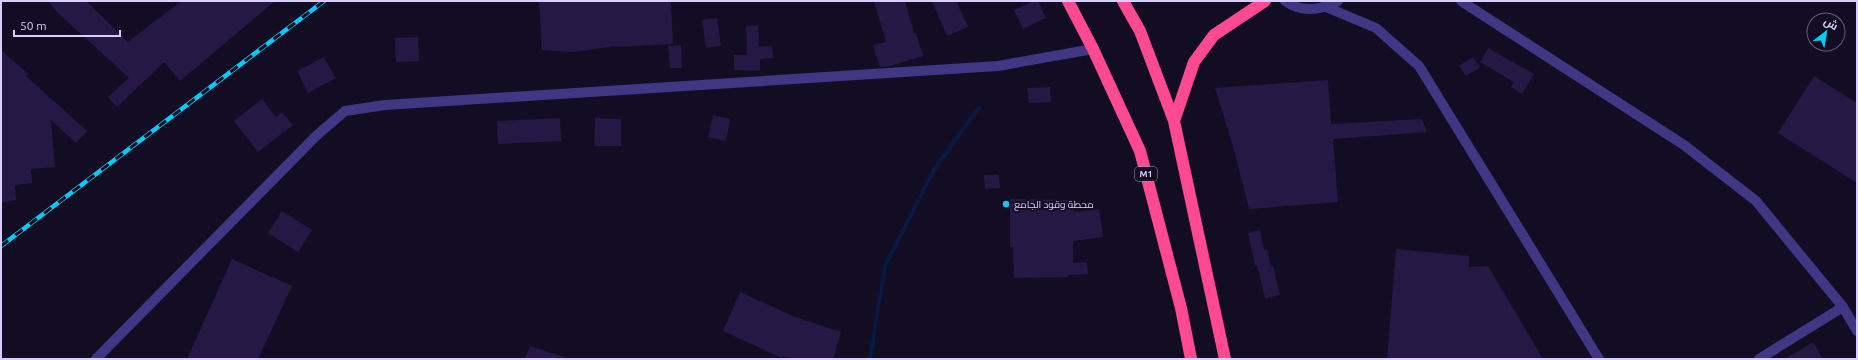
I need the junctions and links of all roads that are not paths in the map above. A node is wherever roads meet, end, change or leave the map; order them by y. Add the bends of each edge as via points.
1 (1068, 1) edge
2 (1123, 1) edge
3 (1265, 1) edge
4 (1285, 1) edge
5 (1338, 1) edge
6 (1461, 1) edge
7 (1326, 7) junction
8 (1093, 48) junction
9 (1174, 121) junction
10 (1843, 308) junction
11 (1857, 331) edge
12 (96, 359) edge
13 (1191, 359) edge
14 (1225, 359) edge
15 (1599, 359) edge
16 (1759, 359) edge

1 - 8 highway, M1
2 - 9 highway via 1140,31
3 - 9 highway via 1214,35 1194,62
4 - 7 street via 1299,8 1313,10
5 - 7 street
6 - 10 street via 1684,144 1756,201
7 - 15 street via 1376,28 1419,66
8 - 12 street via 998,66 386,105 345,111 316,136
8 - 13 highway, M1 via 1140,151 1181,308
9 - 14 highway
10 - 11 street
10 - 16 street

